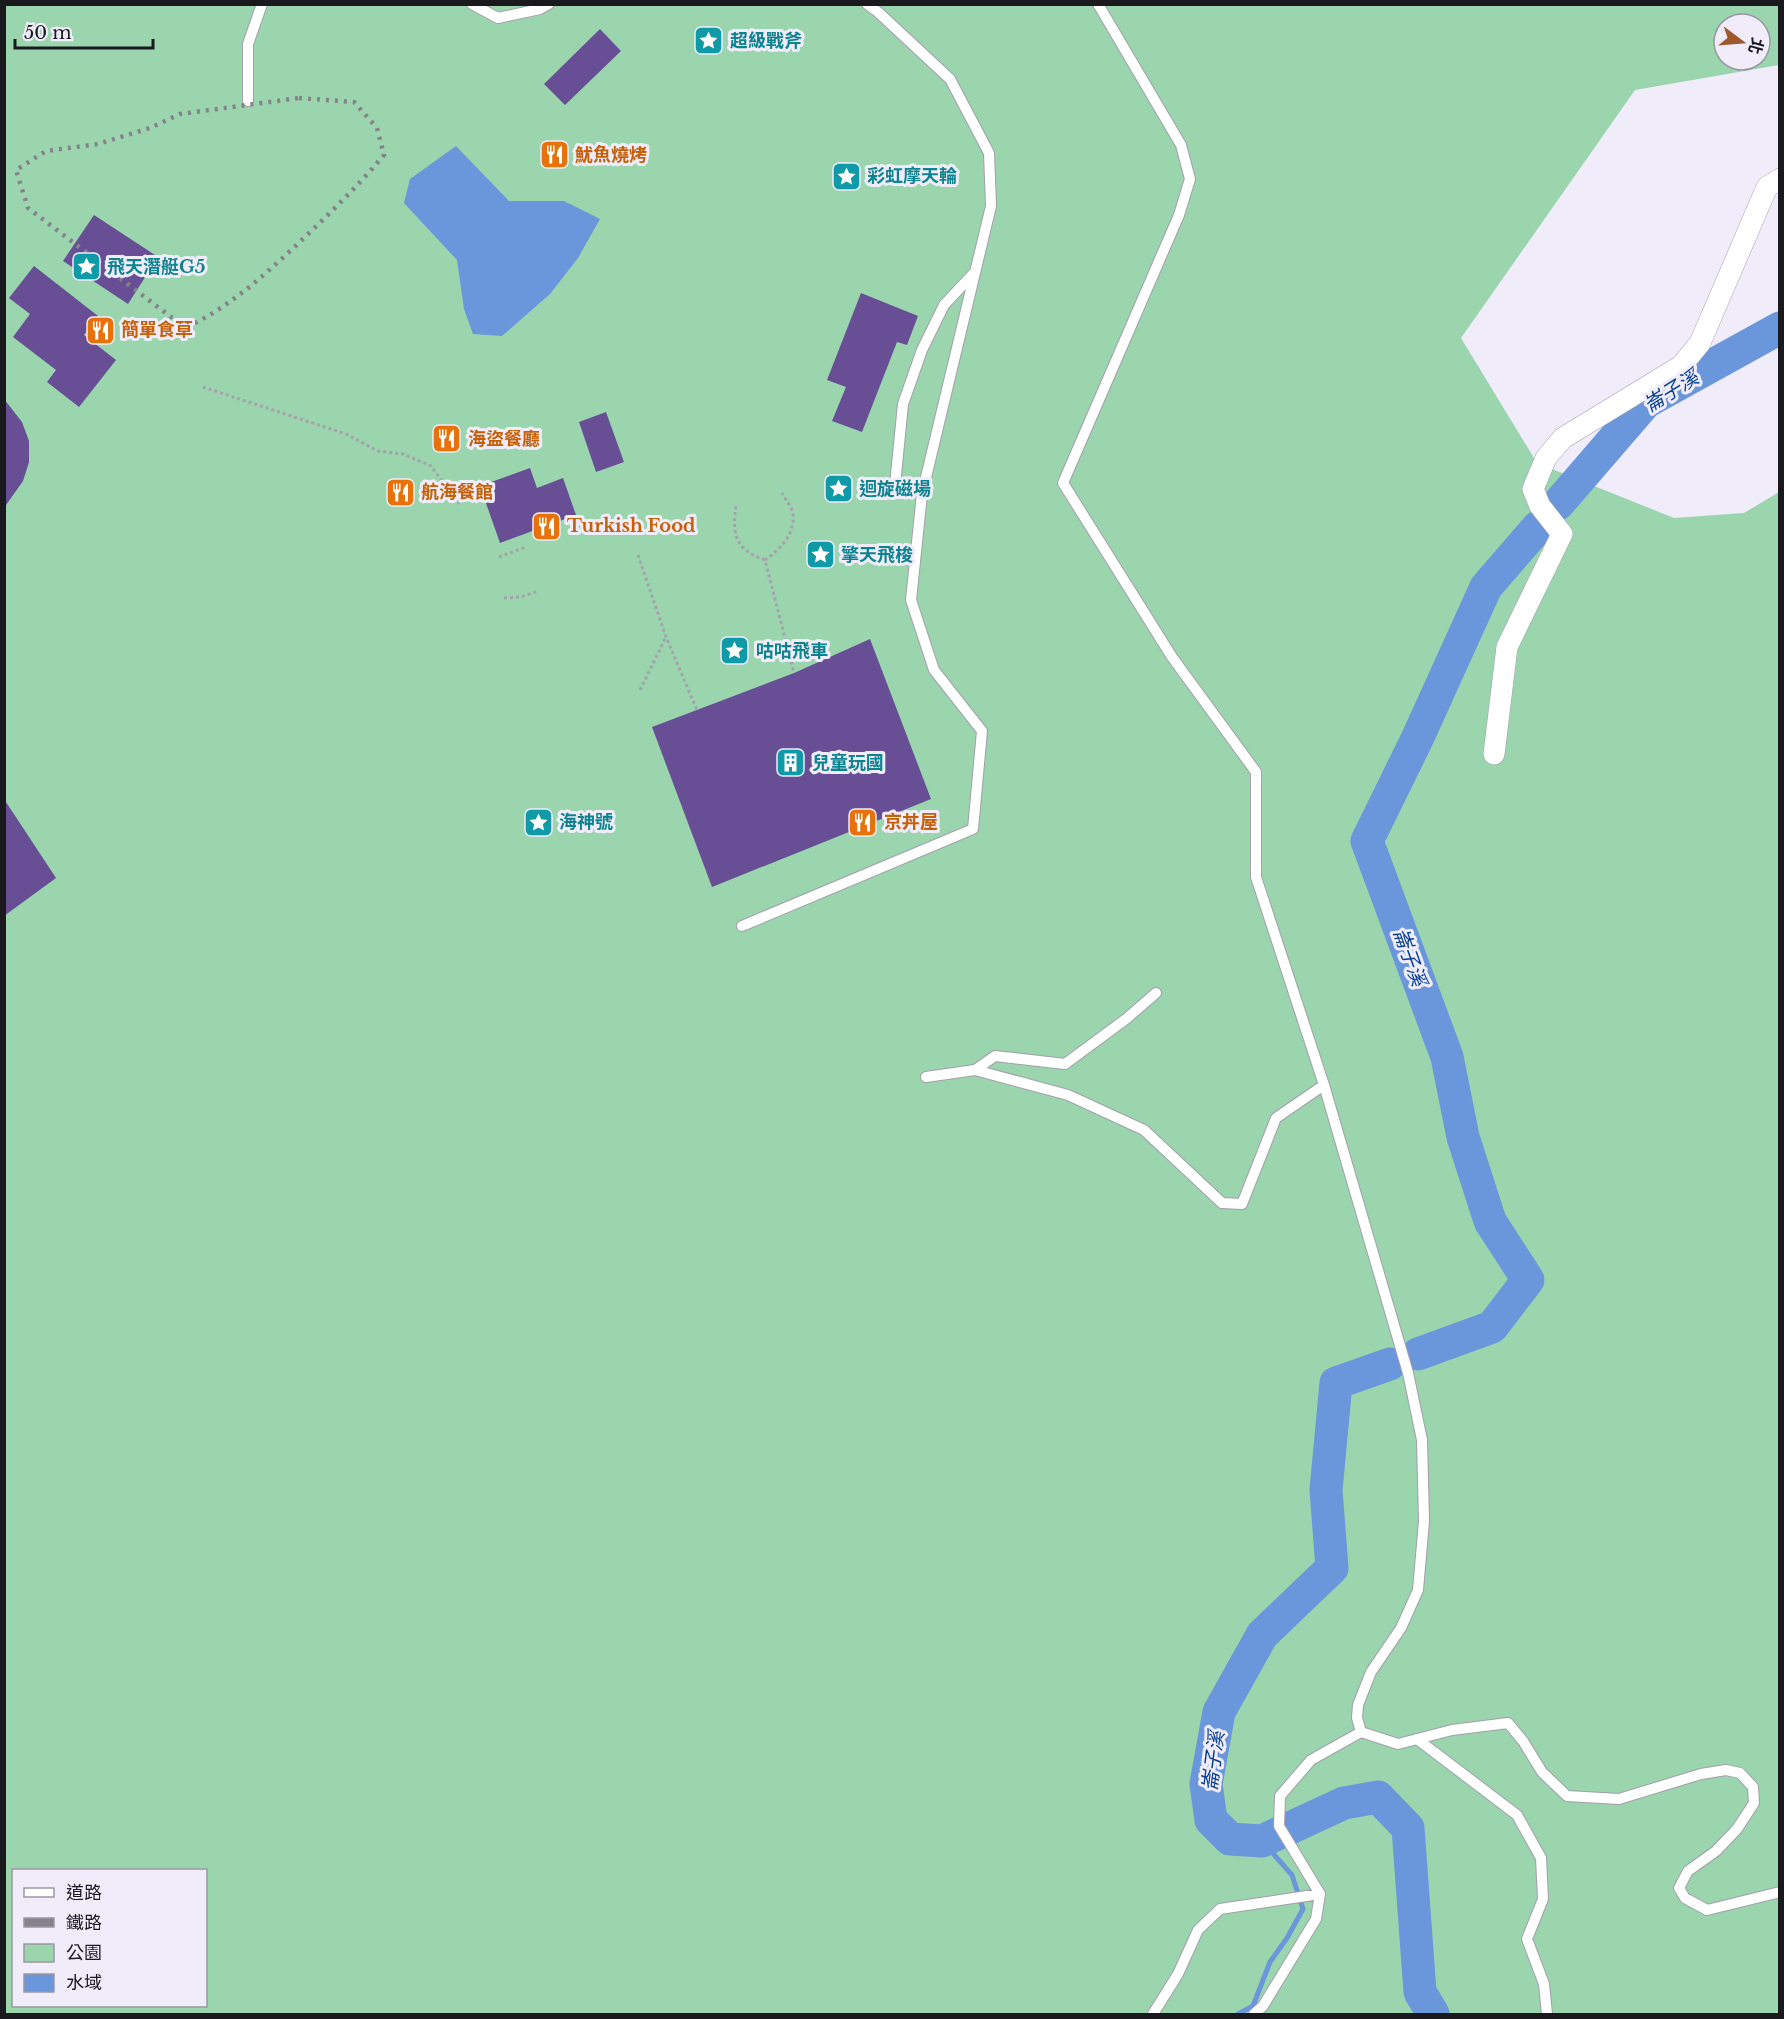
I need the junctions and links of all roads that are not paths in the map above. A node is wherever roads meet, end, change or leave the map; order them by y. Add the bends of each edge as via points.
1 (262, 4) edge
2 (472, 4) edge
3 (549, 4) edge
4 (867, 4) edge
5 (1098, 4) edge
6 (248, 101) dead end
7 (1779, 178) edge
8 (975, 273) junction
9 (895, 485) dead end
10 (1494, 754) dead end
11 (742, 926) dead end
12 (1156, 993) dead end
13 (975, 1070) junction
14 (926, 1077) dead end
15 (1324, 1085) junction
16 (1361, 1732) junction
17 (1417, 1739) junction
18 (1779, 1892) edge
19 (1320, 1894) junction
20 (1153, 2014) edge
21 (1254, 2014) edge
22 (1547, 2014) edge

1 - 6 lane via 248,44
2 - 3 lane via 498,18
4 - 8 lane via 950,79 989,153 991,206
5 - 15 lane via 1181,145 1190,179 1179,215 1063,483 1172,657 1256,772 1256,877
7 - 10 street via 1767,188 1700,343 1681,366 1563,438 1546,458 1533,489 1540,506 1562,534 1507,647
8 - 9 lane via 944,305 922,350 903,404
8 - 11 lane via 921,494 911,600 934,670 982,731 974,829
12 - 13 lane via 1065,1064 994,1056
13 - 14 lane
13 - 15 lane via 1068,1095 1144,1130 1222,1203 1242,1204 1276,1118
15 - 16 lane via 1408,1373 1422,1440 1424,1521 1418,1590 1401,1628 1371,1672 1358,1705
16 - 17 lane via 1398,1744
16 - 19 lane via 1311,1760 1280,1796 1279,1826
17 - 18 lane via 1508,1723 1542,1772 1567,1796 1619,1799 1701,1774 1726,1770 1740,1773 1753,1787 1754,1803 1716,1851 1688,1871 1679,1888 1685,1898 1707,1910
17 - 22 lane via 1517,1815 1541,1858 1544,1899 1527,1939 1544,1984
19 - 20 lane via 1220,1909 1198,1930 1178,1974
19 - 21 lane via 1316,1919 1263,2006

